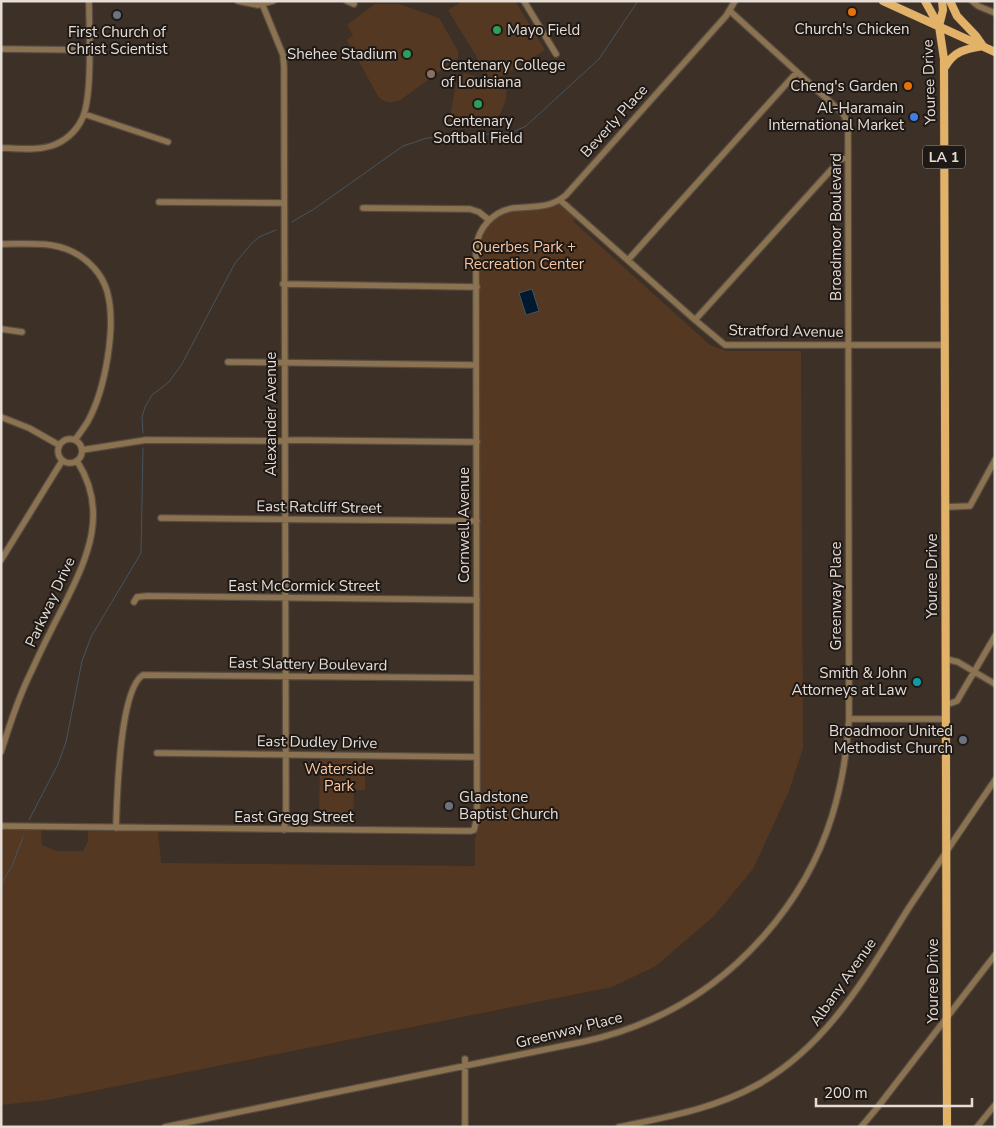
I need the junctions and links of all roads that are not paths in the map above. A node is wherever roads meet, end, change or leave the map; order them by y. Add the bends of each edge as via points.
1 (89, 1) edge
2 (238, 1) edge
3 (273, 1) edge
4 (524, 1) edge
5 (735, 1) edge
6 (883, 1) edge
7 (926, 1) edge
8 (942, 1) edge
9 (950, 1) edge
10 (972, 1) edge
11 (262, 2) edge
12 (893, 3) edge
13 (730, 11) junction
14 (995, 13) edge
15 (939, 26) junction
16 (983, 46) junction
17 (1, 49) edge
18 (88, 50) junction
19 (995, 52) edge
20 (556, 54) dead end
21 (944, 69) junction
22 (797, 72) junction
23 (84, 114) junction
24 (168, 142) dead end
25 (1, 148) edge
26 (848, 157) junction
27 (560, 200) junction
28 (159, 202) dead end
29 (284, 202) junction
30 (363, 208) dead end
31 (489, 220) junction
32 (1, 244) edge
33 (628, 260) junction
34 (284, 284) junction
35 (477, 287) junction
36 (695, 320) junction
37 (1, 329) edge
38 (22, 332) dead end
39 (848, 345) junction
40 (945, 345) junction
41 (228, 362) dead end
42 (284, 363) junction
43 (476, 364) junction
44 (1, 417) edge
45 (75, 440) junction
46 (284, 441) junction
47 (476, 442) junction
48 (59, 445) junction
49 (82, 450) junction
50 (995, 460) edge
51 (62, 461) junction
52 (77, 461) junction
53 (945, 507) junction
54 (161, 518) dead end
55 (284, 520) junction
56 (477, 521) junction
57 (1, 560) edge
58 (284, 598) junction
59 (477, 600) junction
60 (134, 602) dead end
61 (995, 636) edge
62 (946, 659) junction
63 (974, 671) junction
64 (284, 676) junction
65 (477, 678) junction
66 (995, 684) edge
67 (946, 705) junction
68 (849, 719) junction
69 (946, 719) junction
70 (4, 731) edge
71 (1, 752) edge
72 (157, 753) dead end
73 (284, 754) junction
74 (477, 757) junction
75 (995, 780) edge
76 (1, 826) edge
77 (116, 828) junction
78 (284, 830) junction
79 (472, 831) joint
80 (946, 851) junction
81 (995, 955) edge
82 (946, 1017) junction
83 (465, 1059) dead end
84 (465, 1066) junction
85 (995, 1105) edge
86 (165, 1127) edge
87 (465, 1127) edge
88 (619, 1127) edge
89 (861, 1127) edge
90 (947, 1127) edge
91 (977, 1127) edge

1 - 18 street
2 - 11 street
3 - 11 street
4 - 20 street
5 - 13 street, Beverly Place
6 - 12 main road
7 - 15 main road, Youree Drive / LA 1
8 - 15 main road, Youree Drive / LA 1
9 - 16 main road via 957,16
10 - 14 street
11 - 29 street, Alexander Avenue via 283,59
12 - 15 main road
13 - 22 street, Broadmoor Boulevard
13 - 27 street, Beverly Place
15 - 16 main road
15 - 21 main road, Youree Drive / LA 1
16 - 19 main road
16 - 21 main road via 960,51 950,58
17 - 18 street
18 - 23 street
21 - 40 main road, Youree Drive / LA 1
22 - 26 street, Broadmoor Boulevard via 844,115 848,125
22 - 33 street
23 - 24 street
23 - 25 street via 77,127 52,146
26 - 36 street via 840,160
26 - 39 street, Broadmoor Boulevard
27 - 31 street via 542,207 511,209
27 - 33 street, Stratford Avenue
28 - 29 street
29 - 34 street, Alexander Avenue
30 - 31 street via 470,209
31 - 35 street, Cornwell Avenue via 477,244
32 - 45 street via 62,247 81,256 103,282 109,301 104,376 88,422
33 - 36 street, Stratford Avenue
34 - 35 street
34 - 42 street, Alexander Avenue
35 - 43 street, Cornwell Avenue
36 - 39 street, Stratford Avenue via 725,345
37 - 38 street
39 - 40 street, Stratford Avenue
39 - 68 street, Greenway Place
40 - 53 main road, Youree Drive / LA 1
41 - 42 street
42 - 43 street
42 - 46 street, Alexander Avenue
43 - 47 street, Cornwell Avenue
44 - 48 street
45 - 48 street via 65,440
45 - 49 street
46 - 47 street
46 - 49 street via 146,440
46 - 55 street, Alexander Avenue
47 - 56 street, Cornwell Avenue
48 - 51 street via 58,455
49 - 52 street
50 - 53 street via 970,506
51 - 52 street
51 - 57 street
52 - 70 street, Parkway Drive via 86,475 92,495 94,518 89,546 76,581
53 - 62 main road, Youree Drive / LA 1
54 - 55 street, East Ratcliff Street
55 - 56 street, East Ratcliff Street
55 - 58 street, Alexander Avenue
56 - 59 street, Cornwell Avenue
58 - 59 street, East McCormick Street
58 - 60 street, East McCormick Street via 147,596 138,597
58 - 64 street, Alexander Avenue
59 - 65 street, Cornwell Avenue
61 - 63 street
62 - 63 street
62 - 67 main road, Youree Drive / LA 1
63 - 66 street
63 - 67 street via 957,701
64 - 65 street, East Slattery Boulevard
64 - 73 street, Alexander Avenue
64 - 77 street, East Slattery Boulevard via 140,677 123,724
65 - 74 street, Cornwell Avenue
67 - 69 main road, Youree Drive / LA 1
68 - 69 street
68 - 84 street, Greenway Place via 842,779 820,849 786,908 738,962 682,1003 627,1029 582,1042
69 - 80 main road, Youree Drive / LA 1
70 - 71 street, Parkway Drive
72 - 73 street, East Dudley Drive
73 - 74 street, East Dudley Drive
73 - 78 street, Alexander Avenue
74 - 79 street, Cornwell Avenue via 477,823
75 - 80 street, Albany Avenue
76 - 77 street, East Gregg Street
77 - 78 street, East Gregg Street
78 - 79 street, East Gregg Street
80 - 82 main road, Youree Drive / LA 1
80 - 88 street, Albany Avenue via 842,1010 804,1052 757,1085 717,1104
81 - 82 street
82 - 89 street
82 - 90 main road, Youree Drive / LA 1
83 - 84 street
84 - 86 street, Greenway Place
84 - 87 street
85 - 91 street

